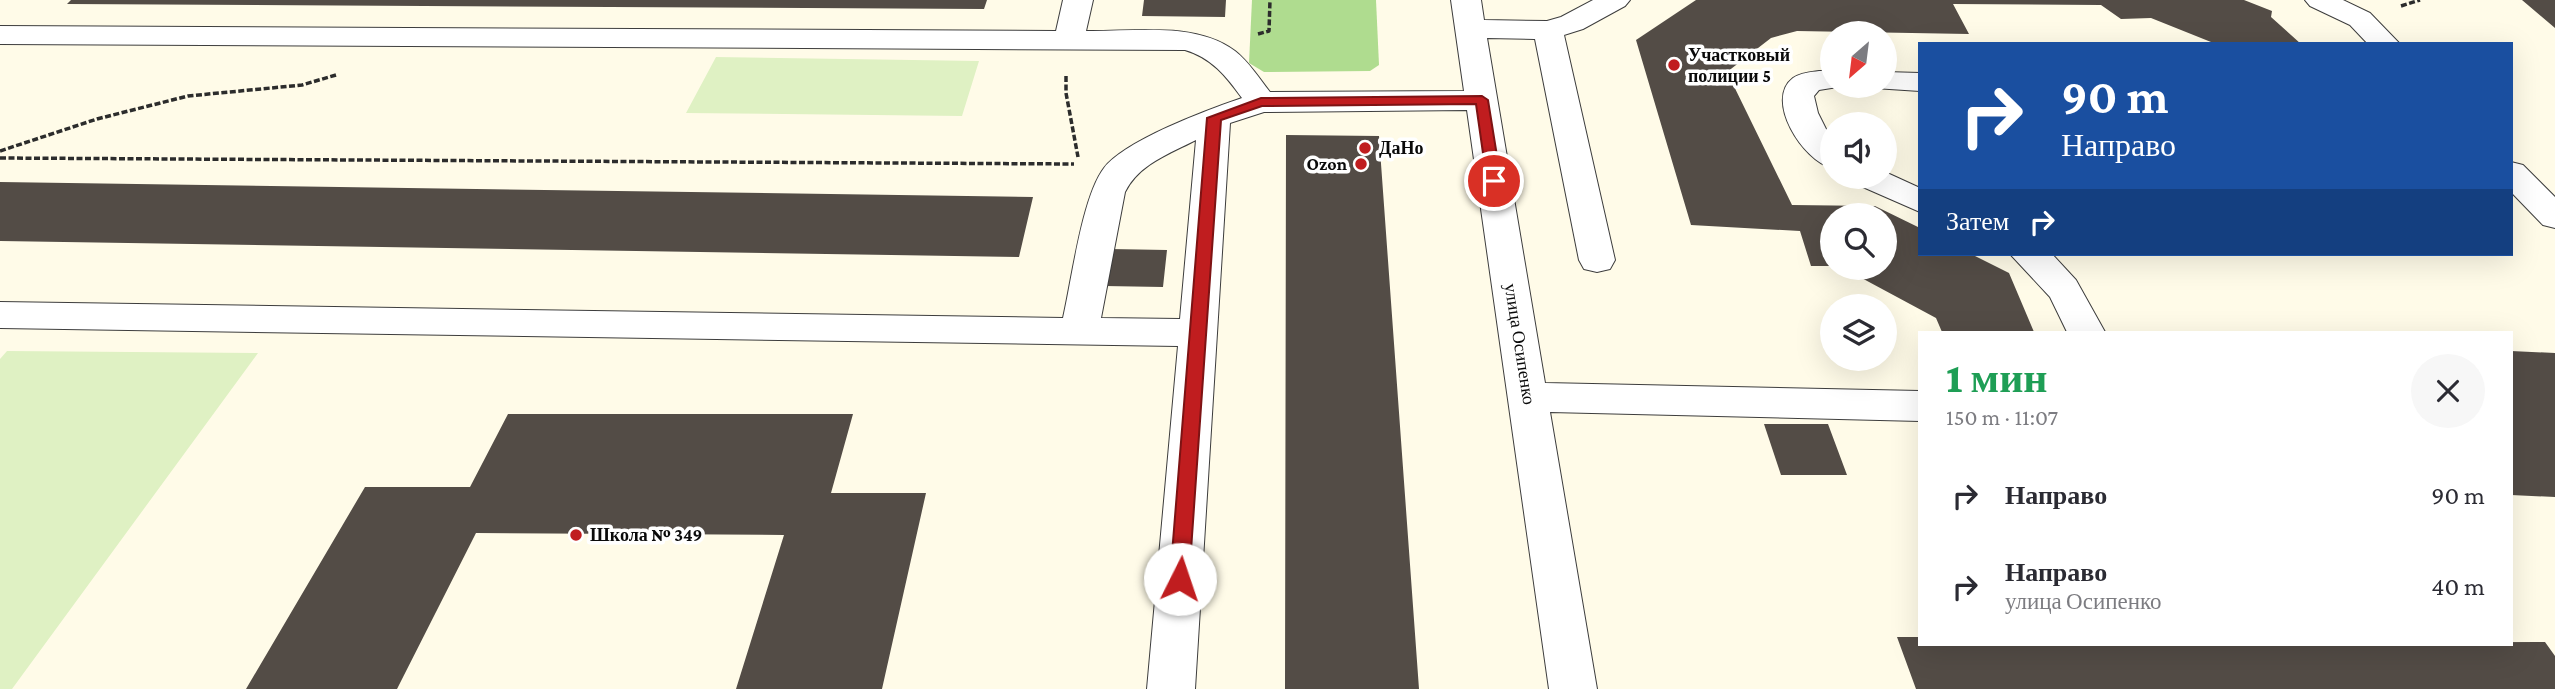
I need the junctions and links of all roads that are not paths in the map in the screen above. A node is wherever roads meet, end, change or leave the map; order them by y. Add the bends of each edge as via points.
1 (1078, 0) edge
2 (1615, 0) edge
3 (2320, 0) edge
4 (1468, 14) edge
5 (1548, 30) junction
6 (0, 35) edge
7 (1069, 39) junction
8 (2383, 42) edge
9 (1820, 81) edge
10 (1897, 81) edge
11 (1918, 82) edge
12 (1482, 100) junction
13 (1261, 102) junction
14 (1214, 118) junction
15 (1820, 149) edge
16 (2513, 174) edge
17 (1894, 189) edge
18 (1918, 200) edge
19 (2555, 217) edge
20 (2031, 256) edge
21 (1597, 260) dead end
22 (0, 314) edge
23 (2085, 331) edge
24 (1079, 332) junction
25 (1198, 333) junction
26 (1528, 397) junction
27 (1918, 406) edge
28 (1171, 689) edge
29 (1573, 689) edge

1 - 7 street
2 - 5 street
3 - 8 street via 2360,19
4 - 5 street
4 - 12 street, улица Осипенко
5 - 21 street
6 - 7 street
7 - 13 street via 1187,41 1210,47 1231,62
9 - 15 street via 1807,83 1798,92 1797,104
10 - 11 street
12 - 13 street
12 - 26 street, улица Осипенко
13 - 14 street
14 - 24 street via 1136,158 1118,173 1108,192
14 - 25 street
16 - 19 street
17 - 18 street
20 - 23 street via 2055,278
22 - 24 street
24 - 25 street
25 - 28 street
26 - 27 street
26 - 29 street, улица Осипенко

